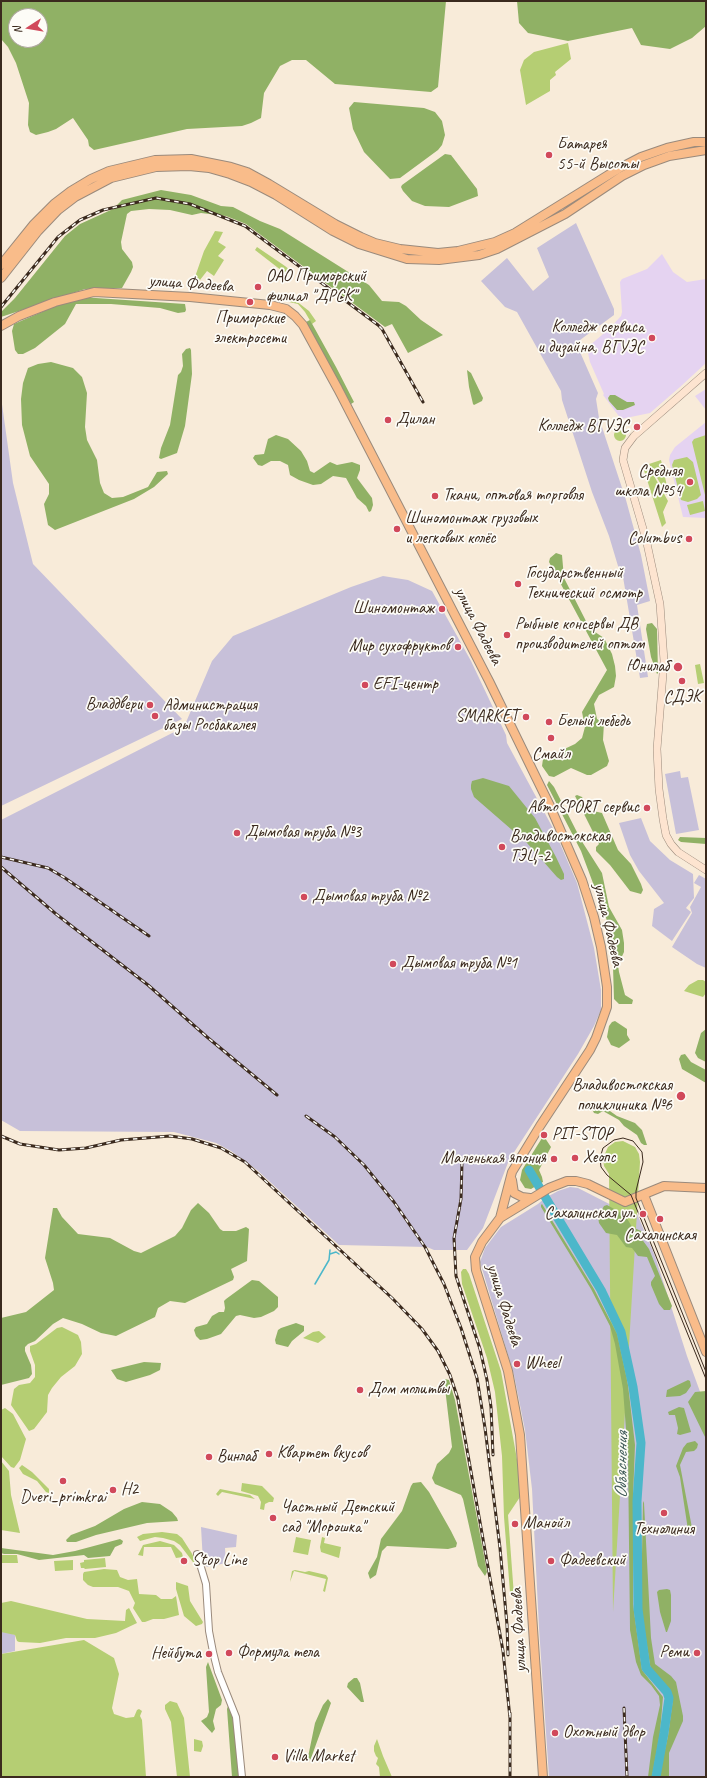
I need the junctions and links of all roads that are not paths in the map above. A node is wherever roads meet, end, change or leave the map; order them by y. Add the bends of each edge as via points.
1 (706, 142) edge
2 (706, 150) edge
3 (1, 265) edge
4 (1, 278) edge
5 (1, 326) edge
6 (706, 373) edge
7 (706, 870) edge
8 (512, 1172) junction
9 (706, 1188) edge
10 (644, 1195) junction
11 (530, 1198) junction
12 (500, 1218) junction
13 (706, 1352) edge
14 (197, 1554) dead end
15 (242, 1777) edge
16 (543, 1777) edge

1 - 3 main road via 667,148 641,157 515,233 495,242 438,253 410,251 368,240 247,172 191,159 156,160 109,171 71,191 34,224
2 - 4 main road via 669,156 644,165 622,176 565,214 497,249 479,255 439,260 407,259 359,244 333,231 276,195 230,174 189,166 148,168 111,178 58,210
5 - 8 main road, улица Фадеева via 55,302 94,292 190,297 270,305 286,309 303,325 489,681 571,852 594,917 607,987 607,1006 602,1024 575,1075
6 - 7 main road via 634,436 625,448 623,456 646,539 660,604 664,661 657,749 666,834 678,852
8 - 11 main road via 514,1193
8 - 12 main road, улица Фадеева
9 - 10 main road via 664,1186
10 - 11 main road via 629,1201 620,1201 588,1184 576,1181 562,1182
10 - 13 main road
11 - 12 main road
12 - 16 main road, улица Фадеева via 477,1250 475,1264 506,1366 520,1435
14 - 15 street via 206,1584 209,1631 214,1658 236,1717

